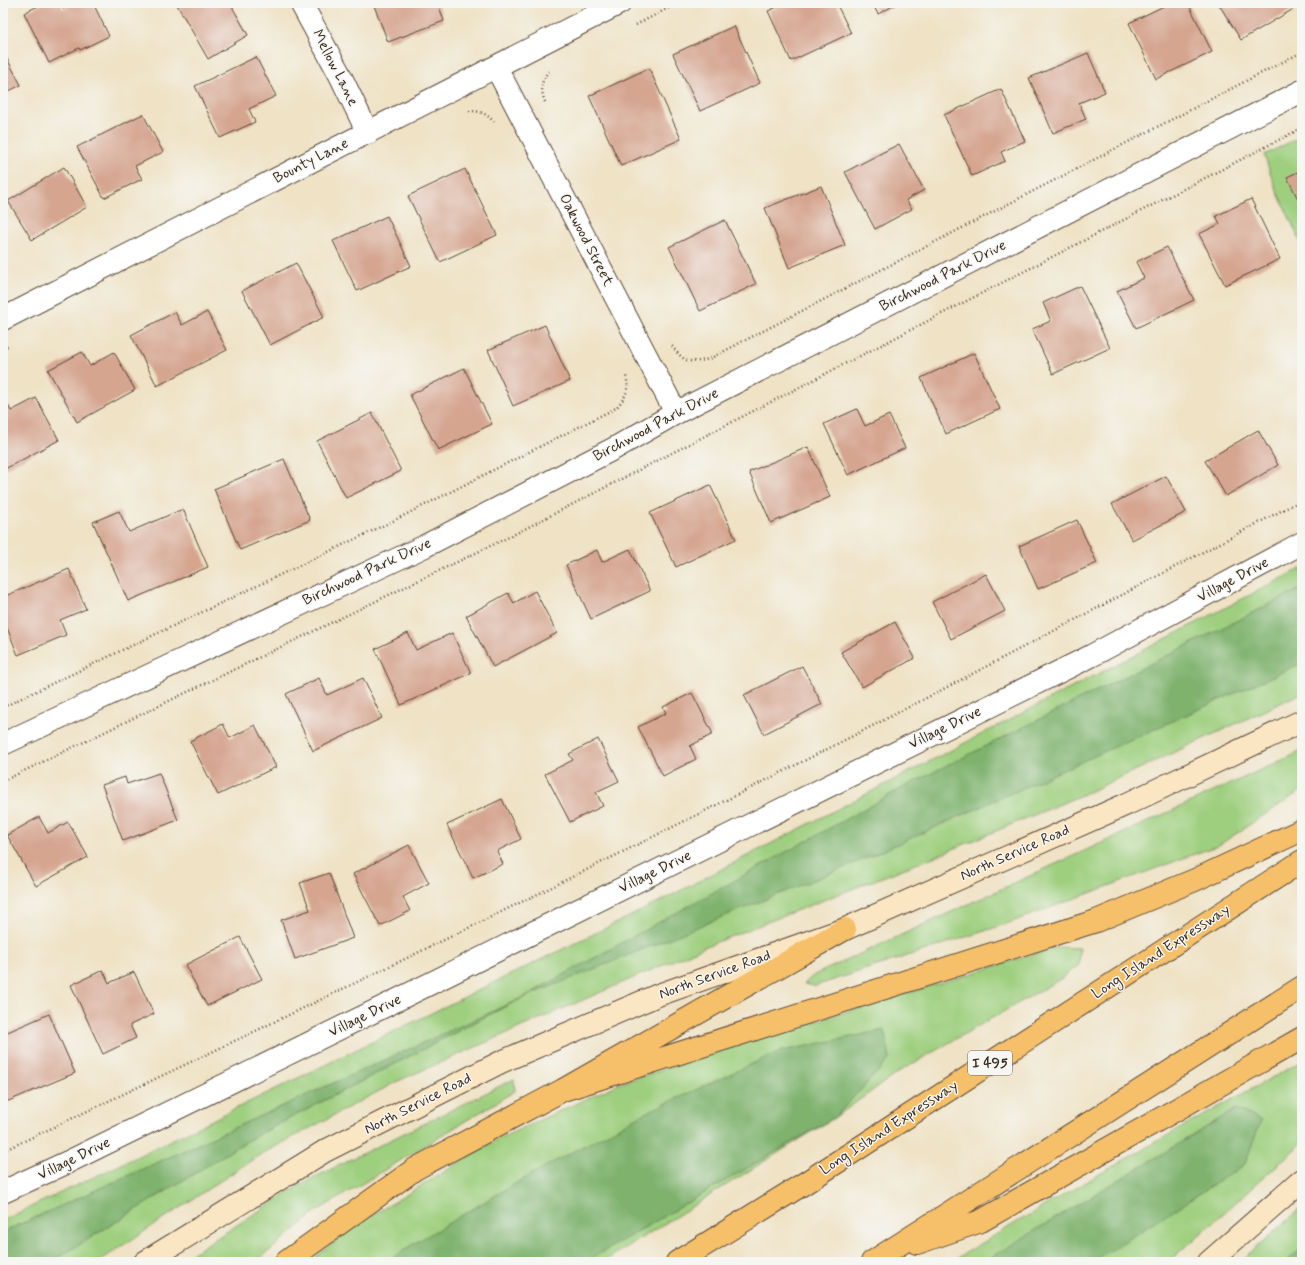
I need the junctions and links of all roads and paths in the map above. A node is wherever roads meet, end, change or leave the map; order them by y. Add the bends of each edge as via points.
1 (301, 3) edge
2 (620, 3) edge
3 (678, 3) edge
4 (635, 25) dead end
5 (1302, 52) edge
6 (558, 65) dead end
7 (496, 66) junction
8 (1302, 92) edge
9 (548, 107) dead end
10 (464, 111) dead end
11 (495, 123) dead end
12 (1302, 128) edge
13 (368, 133) junction
14 (3, 320) edge
15 (670, 344) dead end
16 (10, 345) dead end
17 (3, 348) edge
18 (625, 374) dead end
19 (676, 413) junction
20 (1302, 500) edge
21 (1302, 543) edge
22 (3, 707) edge
23 (1302, 721) edge
24 (3, 744) edge
25 (3, 781) edge
26 (1302, 830) edge
27 (1302, 861) edge
28 (844, 929) junction
29 (1302, 987) edge
30 (1302, 1038) edge
31 (563, 1090) junction
32 (3, 1151) edge
33 (1302, 1180) edge
34 (3, 1192) edge
35 (879, 1258) edge
36 (145, 1262) edge
37 (286, 1262) edge
38 (677, 1262) edge
39 (1209, 1262) edge

1 - 13 street, Mellow Lane
2 - 7 street, Bounty Lane
3 - 4 path
5 - 15 path via 709,359 698,362 686,360
6 - 9 path via 550,69 542,81 543,95
7 - 13 street, Bounty Lane
7 - 19 street, Oakwood Street
8 - 19 street, Birchwood Park Drive
10 - 11 path via 480,111
12 - 25 path via 511,536
13 - 14 street, Bounty Lane
16 - 17 path
18 - 22 path via 628,391 616,408 396,520
19 - 24 street, Birchwood Park Drive via 615,448 425,546
20 - 32 path via 845,740 564,881
21 - 34 street, Village Drive via 1084,659
23 - 28 main road, North Service Road via 1127,804
26 - 31 highway via 1195,880 1096,921
27 - 38 highway, Long Island Expressway / I 495
28 - 31 highway
28 - 36 main road, North Service Road via 658,995 501,1062 325,1151
29 - 35 highway
30 - 35 highway via 981,1221
31 - 37 highway via 415,1169
33 - 39 main road

